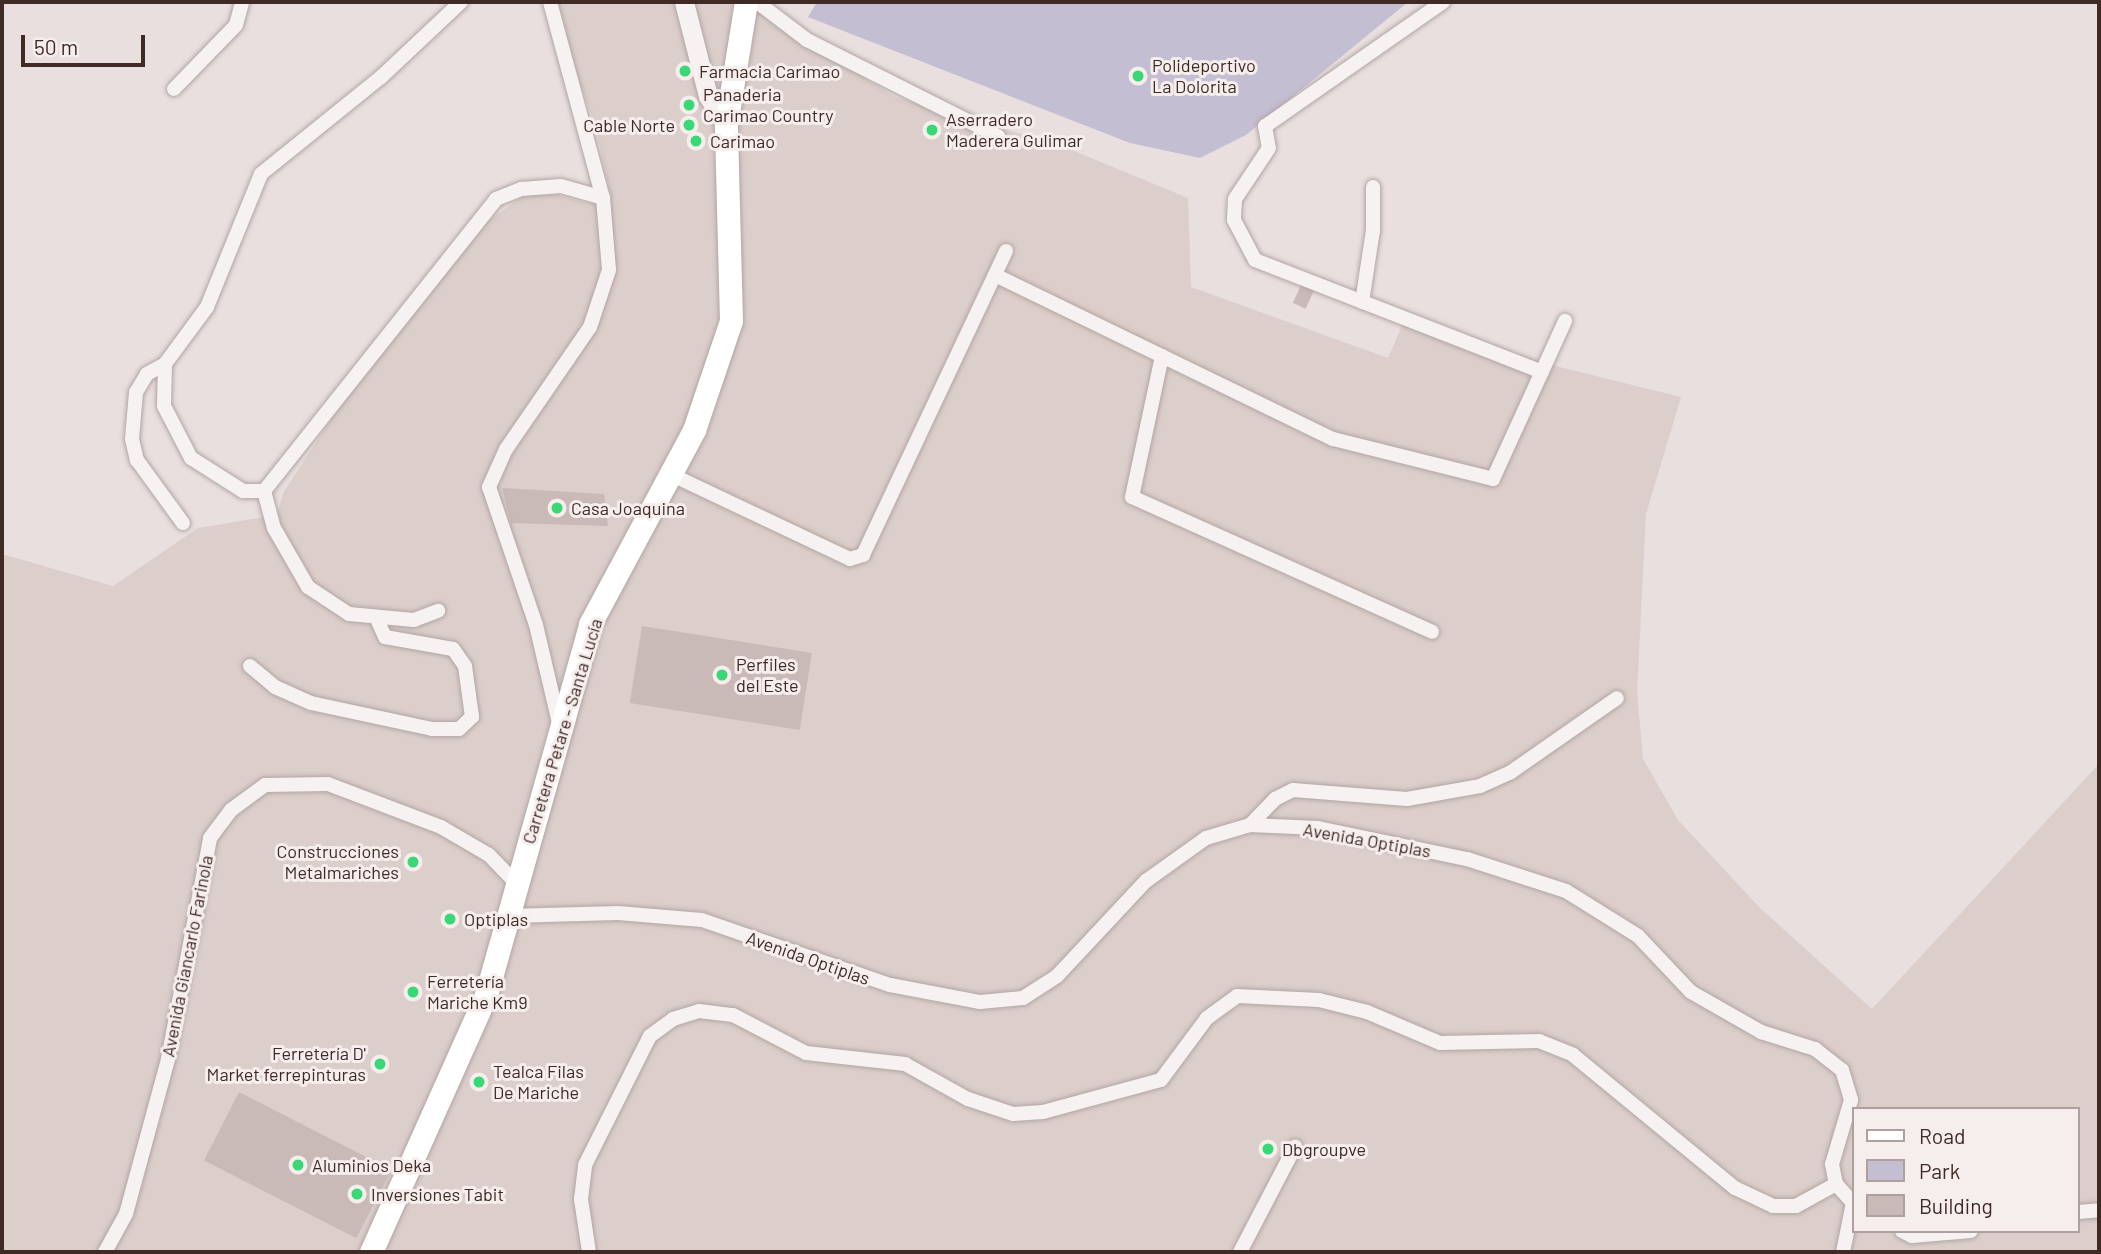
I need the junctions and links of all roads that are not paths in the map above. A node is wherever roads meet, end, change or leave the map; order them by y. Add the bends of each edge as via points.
1 (243, 2) edge
2 (461, 2) edge
3 (550, 2) edge
4 (684, 2) edge
5 (746, 2) edge
6 (757, 2) edge
7 (1443, 2) edge
8 (174, 89) dead end
9 (726, 125) junction
10 (998, 136) dead end
11 (1373, 187) dead end
12 (603, 198) junction
13 (1006, 251) dead end
14 (995, 275) junction
15 (1362, 302) junction
16 (1565, 321) dead end
17 (1162, 356) junction
18 (165, 364) junction
19 (1542, 372) junction
20 (670, 474) junction
21 (264, 491) junction
22 (183, 523) dead end
23 (438, 611) dead end
24 (377, 619) junction
25 (1432, 632) dead end
26 (250, 666) dead end
27 (1617, 698) dead end
28 (561, 729) junction
29 (1250, 825) junction
30 (517, 884) junction
31 (508, 916) junction
32 (1296, 1147) dead end
33 (1836, 1184) junction
34 (1853, 1203) edge
35 (1853, 1208) edge
36 (2099, 1210) edge
37 (2080, 1213) edge
38 (1906, 1233) edge
39 (1947, 1233) edge
40 (105, 1252) edge
41 (371, 1252) edge
42 (589, 1252) edge
43 (1240, 1252) edge
44 (1843, 1252) edge

1 - 8 street via 236,25
2 - 18 street via 381,77 261,174 207,307
3 - 12 street
4 - 9 street via 708,96
5 - 9 main road, Carretera Petare - Santa Lucía
6 - 10 street via 807,40
7 - 15 street via 1265,126 1269,148 1235,199 1234,220 1255,260
9 - 20 main road, Carretera Petare - Santa Lucía via 731,321 694,430
11 - 15 street via 1373,230
12 - 21 street via 561,186 522,189 496,199
12 - 28 street via 609,270 590,327 506,449 489,487 536,625
13 - 14 street
14 - 17 street
14 - 20 street via 863,555 849,559
15 - 19 street
16 - 19 street
17 - 19 street via 1333,439 1493,479
17 - 25 street via 1132,496
18 - 21 street via 164,406 191,458 243,491
18 - 22 street via 148,374 136,392 132,439 137,460
20 - 28 main road, Carretera Petare - Santa Lucía via 590,624
21 - 24 street via 274,528 308,587 349,614
23 - 24 street via 414,620
24 - 26 street via 385,637 453,649 466,666 472,716 458,729 432,729 311,703 275,687
27 - 29 street via 1511,772 1480,786 1407,799 1293,790 1275,799
28 - 30 main road, Carretera Petare - Santa Lucía
29 - 31 street, Avenida Optiplas via 1206,838 1146,881 1057,976 1023,998 980,1002 890,985 702,920 618,913
29 - 33 street, Avenida Optiplas via 1332,831 1467,859 1566,891 1639,936 1691,992 1761,1032 1815,1049 1842,1070 1851,1100 1832,1164
30 - 31 main road, Carretera Petare - Santa Lucía
30 - 40 street, Avenida Giancarlo Farinola via 489,855 441,827 328,785 265,785 231,810 210,838 168,1059 126,1214
31 - 41 main road, Carretera Petare - Santa Lucía via 486,995
32 - 43 street
33 - 34 street
33 - 42 street via 1796,1206 1773,1206 1735,1188 1573,1055 1539,1041 1440,1042 1378,1016 1319,1000 1237,996 1207,1018 1161,1080 1043,1112 1013,1114 968,1098 905,1063 806,1053 733,1015 699,1011 674,1019 650,1036 585,1165 581,1199
35 - 44 street
36 - 37 street
38 - 39 street

